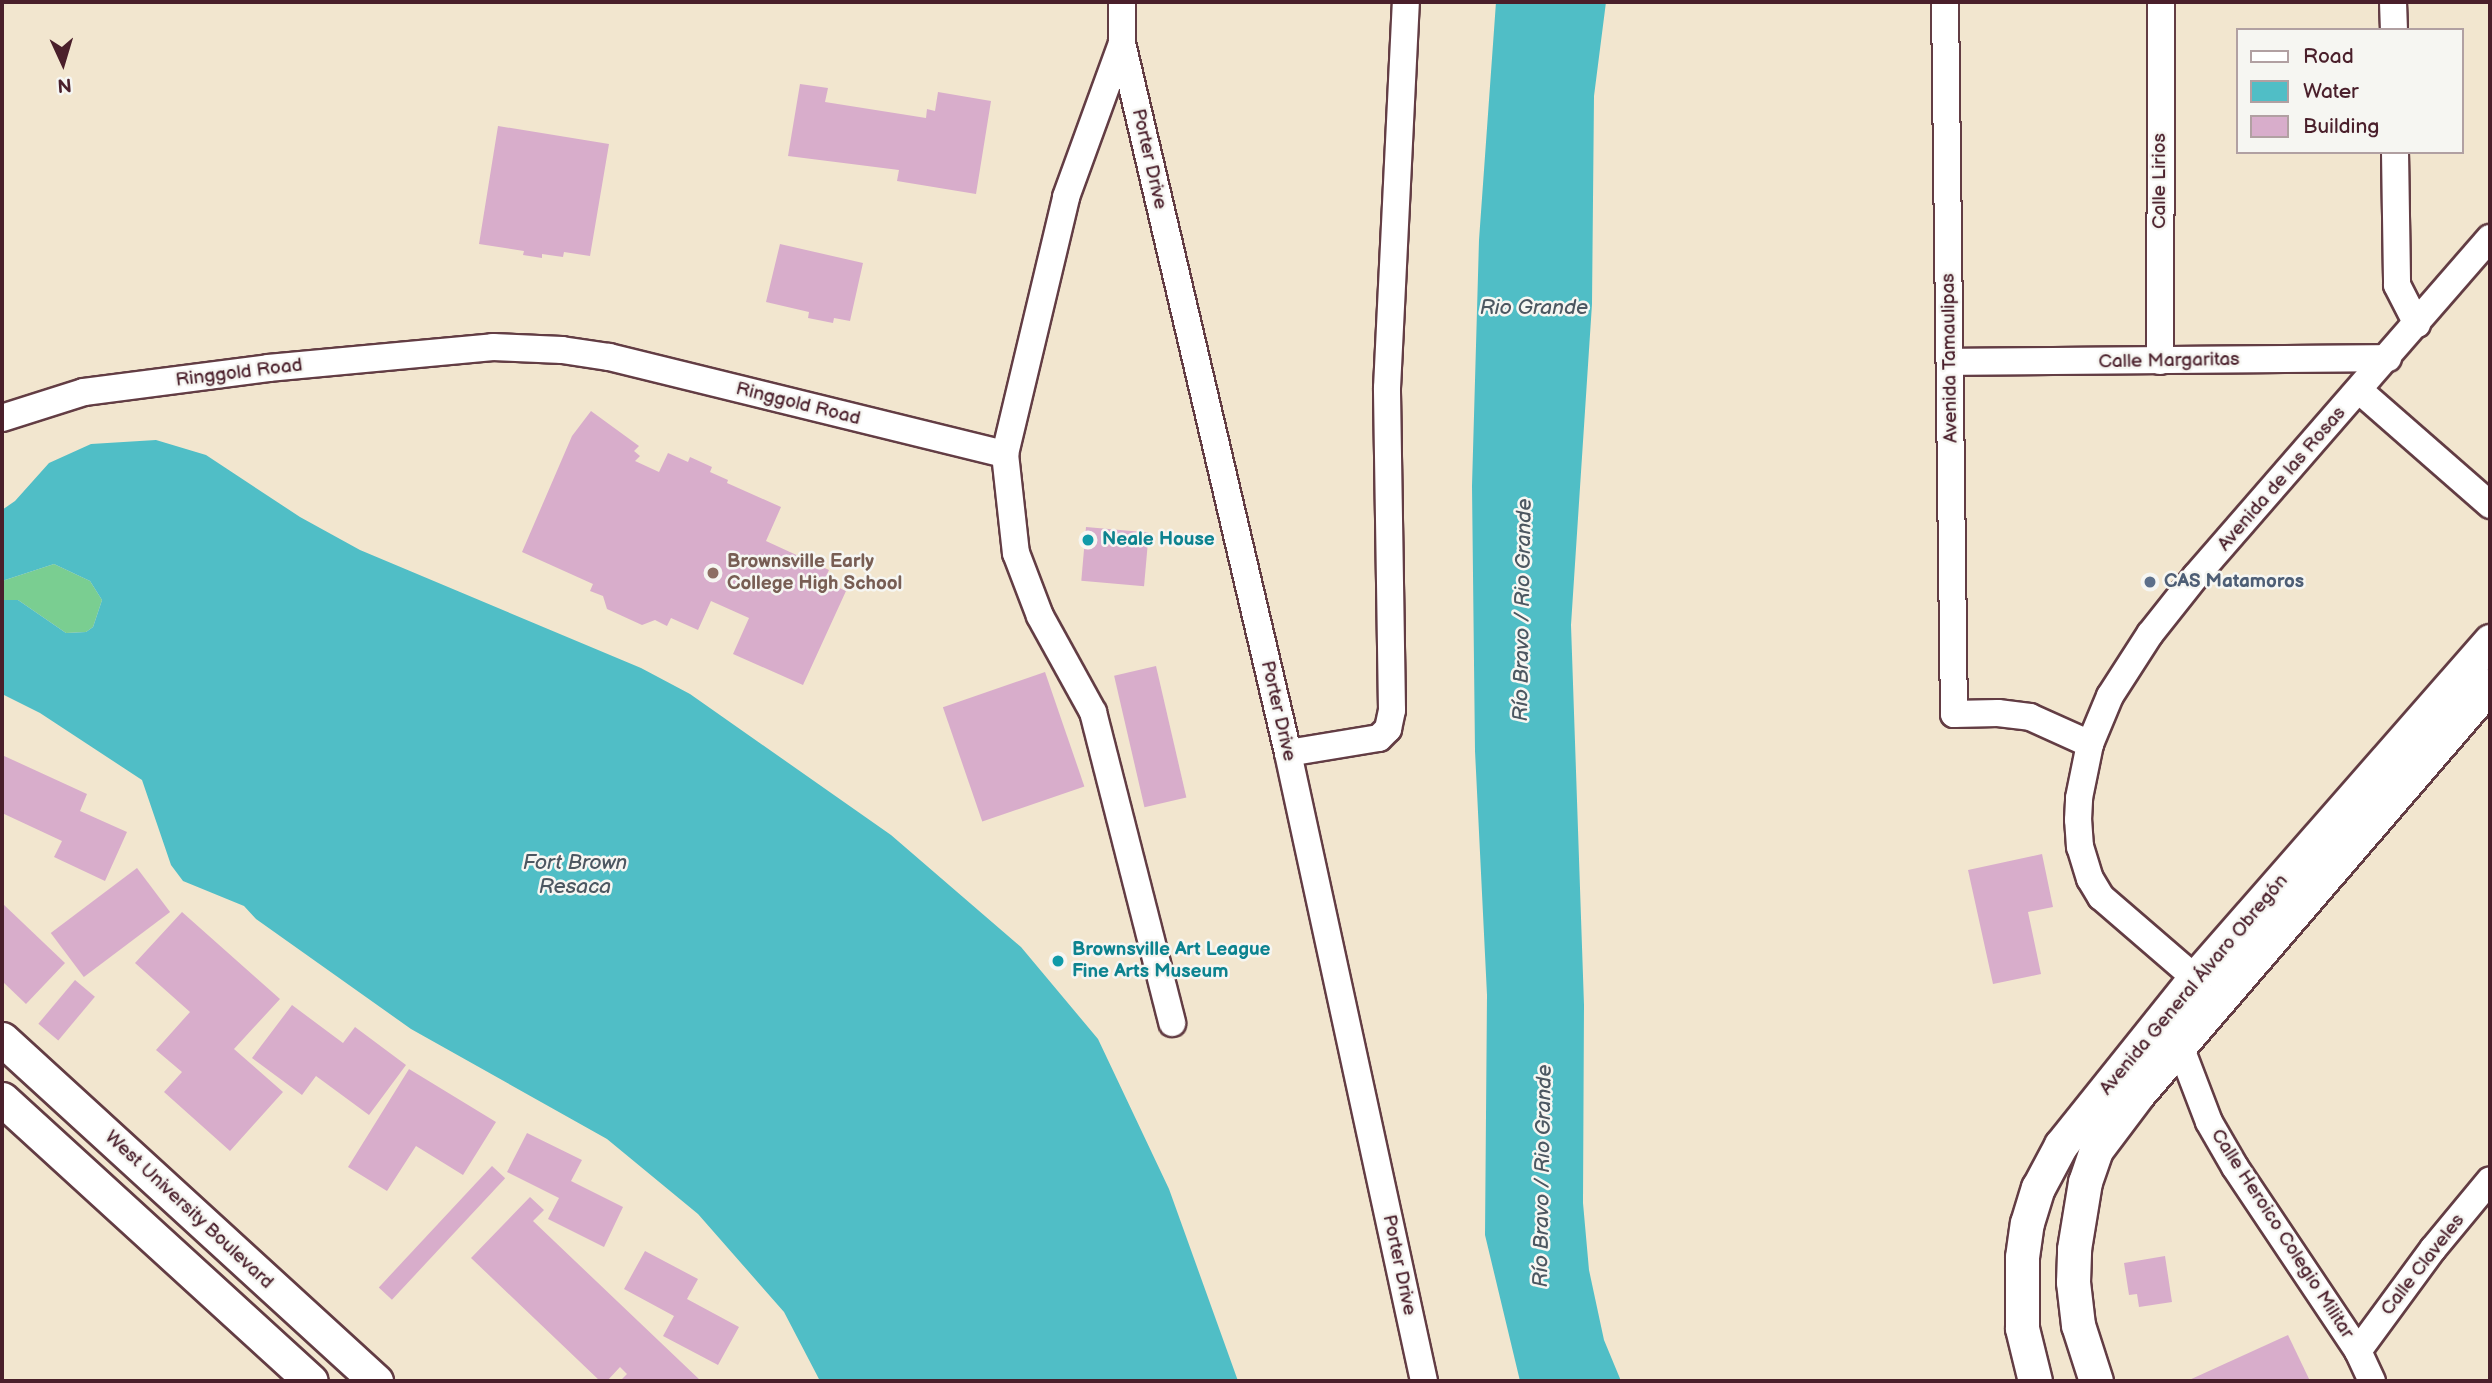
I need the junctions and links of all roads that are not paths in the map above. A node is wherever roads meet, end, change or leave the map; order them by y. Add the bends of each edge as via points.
1 (1122, 2) edge
2 (1406, 2) edge
3 (1945, 2) edge
4 (2161, 2) edge
5 (2393, 2) edge
6 (2394, 28) edge
7 (1122, 43) junction
8 (2395, 154) edge
9 (2490, 237) edge
10 (2417, 324) junction
11 (2388, 358) junction
12 (2160, 361) junction
13 (1950, 362) junction
14 (2360, 391) junction
15 (2, 418) edge
16 (1005, 454) junction
17 (2490, 505) edge
18 (2490, 641) edge
19 (2490, 685) edge
20 (2090, 744) junction
21 (1288, 753) junction
22 (2337, 840) junction
23 (2195, 978) junction
24 (1172, 1023) dead end
25 (2, 1039) edge
26 (2180, 1046) junction
27 (2, 1099) edge
28 (2490, 1180) edge
29 (2358, 1351) junction
30 (311, 1381) edge
31 (376, 1381) edge
32 (1424, 1381) edge
33 (2035, 1381) edge
34 (2096, 1381) edge
35 (2372, 1381) edge

1 - 7 street
2 - 21 street via 1387,388 1392,710 1388,729 1379,738
3 - 13 street, Avenida Tamaulipas
4 - 12 street, Calle Lirios
5 - 6 street
7 - 16 street via 1066,197
7 - 21 street, Porter Drive
8 - 10 street via 2397,285
9 - 10 street, Avenida de las Rosas
10 - 11 street, Avenida de las Rosas
11 - 12 street, Calle Margaritas
11 - 14 street, Avenida de las Rosas
12 - 13 street, Calle Margaritas
13 - 20 street, Avenida Tamaulipas via 1954,714 2030,717
14 - 17 street
14 - 20 street, Avenida de las Rosas via 2150,634 2110,696
15 - 16 street, Ringgold Road via 84,392 268,368 493,347 609,357
16 - 24 street via 1016,552 1040,616 1093,712
18 - 22 main road, Avenida General Álvaro Obregón
19 - 22 main road, Avenida General Álvaro Obregón
20 - 23 street, Avenida de las Rosas via 2078,820 2080,847 2090,878 2101,897
21 - 32 street, Porter Drive
22 - 23 main road, Avenida General Álvaro Obregón
22 - 26 main road, Avenida General Álvaro Obregón
23 - 33 main road, Avenida General Álvaro Obregón via 2061,1145 2038,1188 2027,1223 2021,1297 2022,1328
25 - 31 main road, West University Boulevard
26 - 29 street, Calle Heroico Colegio Militar via 2209,1122 2228,1156
26 - 34 main road, Avenida General Álvaro Obregón via 2096,1150 2085,1182 2073,1282 2078,1325
27 - 30 main road
28 - 29 street, Calle Claveles
29 - 35 street, Calle Heroico Colegio Militar

